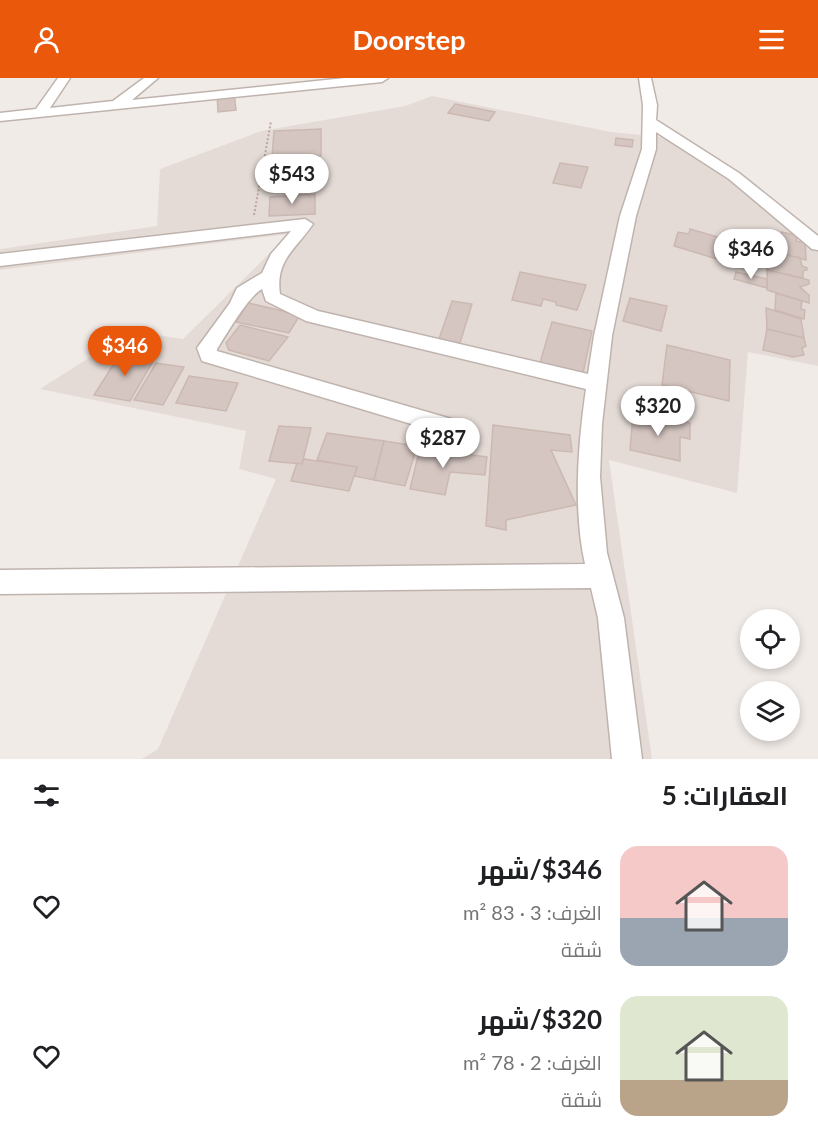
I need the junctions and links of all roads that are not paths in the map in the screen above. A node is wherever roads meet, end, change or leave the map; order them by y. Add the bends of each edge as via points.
1 (64, 78) edge
2 (152, 78) edge
3 (382, 78) edge
4 (645, 78) edge
5 (118, 105) junction
6 (41, 112) junction
7 (0, 117) edge
8 (651, 122) junction
9 (818, 245) edge
10 (0, 260) edge
11 (269, 277) junction
12 (596, 384) junction
13 (448, 426) dead end
14 (601, 576) junction
15 (0, 582) edge
16 (627, 759) edge

1 - 6 street
2 - 5 street
3 - 5 street
4 - 8 street
5 - 6 street
6 - 7 street
8 - 9 street via 734,176
8 - 12 street via 649,149 628,216
10 - 11 street via 306,224 277,258
11 - 12 street via 272,297 313,316
11 - 13 street via 243,292 207,348 209,356
12 - 14 street via 590,477 595,553
14 - 15 street
14 - 16 street via 611,618

